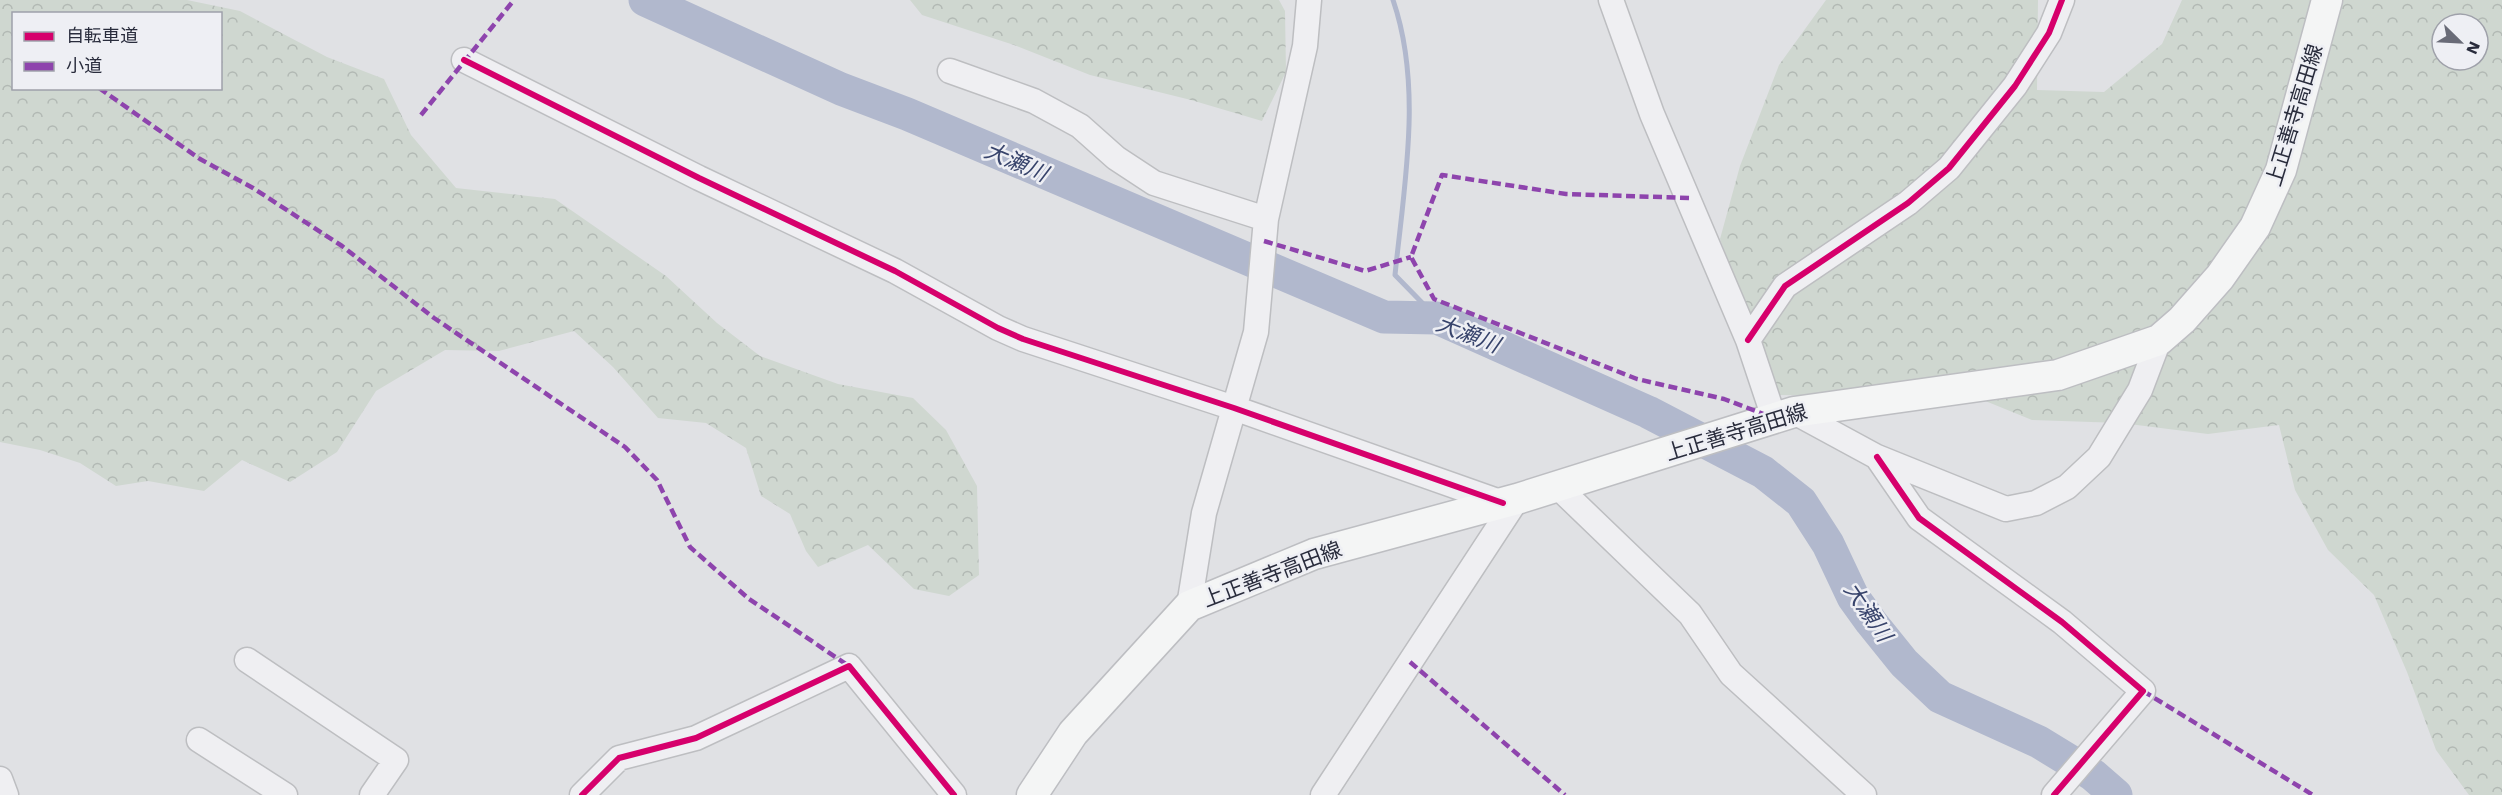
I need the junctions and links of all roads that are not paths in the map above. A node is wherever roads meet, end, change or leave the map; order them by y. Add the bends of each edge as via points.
1 (1309, 0) edge
2 (1611, 0) edge
3 (2062, 0) edge
4 (2327, 0) edge
5 (464, 60) dead end
6 (950, 71) dead end
7 (1266, 219) junction
8 (2159, 339) junction
9 (1748, 340) junction
10 (1234, 408) junction
11 (1784, 415) junction
12 (1877, 458) junction
13 (1558, 487) junction
14 (1510, 501) junction
15 (1189, 606) junction
16 (247, 660) dead end
17 (199, 740) dead end
18 (0, 779) edge
19 (6, 795) edge
20 (285, 795) edge
21 (372, 795) edge
22 (582, 795) edge
23 (954, 795) edge
24 (1032, 795) edge
25 (1323, 795) edge
26 (1864, 795) edge
27 (2054, 795) edge

1 - 7 street via 1305,46
2 - 9 street via 1652,114
3 - 9 street via 2049,33 2015,86 1948,168 1908,203 1785,286
4 - 8 main road, 上正善寺高田線 via 2281,170 2255,227 2220,278 2182,321
5 - 10 street via 895,271 1023,339
6 - 7 street via 1035,101 1080,126 1116,158 1154,183
7 - 10 street via 1256,332
8 - 11 main road, 上正善寺高田線 via 2058,375
8 - 12 street via 2140,390 2099,458 2067,487 2036,503 2006,509
9 - 11 street
10 - 14 street
10 - 15 street via 1204,513
11 - 12 street
11 - 13 main road, 上正善寺高田線
12 - 27 street via 1919,518 2062,622 2143,691
13 - 14 main road, 上正善寺高田線
13 - 26 street via 1690,614 1731,674
14 - 15 main road, 上正善寺高田線 via 1314,554
14 - 25 street
15 - 24 main road, 上正善寺高田線 via 1073,733
16 - 21 street via 396,760
17 - 20 street
18 - 19 street
22 - 23 street via 619,758 696,738 849,666

